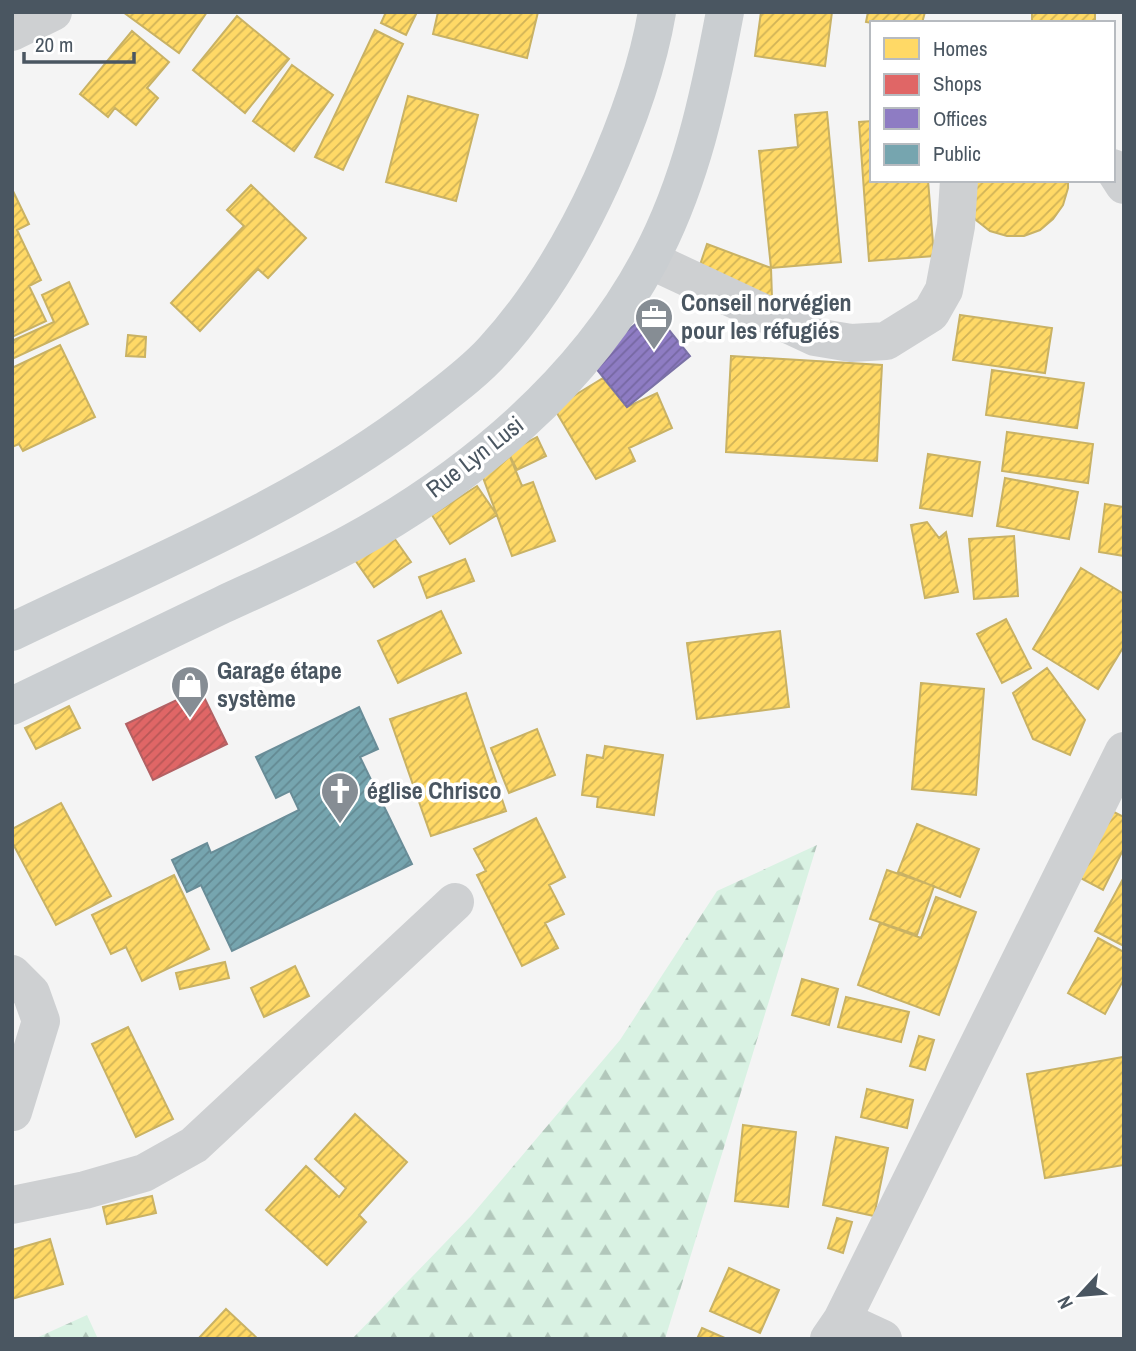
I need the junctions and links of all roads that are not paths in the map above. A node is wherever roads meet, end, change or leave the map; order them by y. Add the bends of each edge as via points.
1 (53, 12) edge
2 (657, 12) edge
3 (725, 12) edge
4 (12, 32) edge
5 (959, 182) edge
6 (650, 260) junction
7 (12, 632) edge
8 (12, 706) edge
9 (1124, 751) edge
10 (455, 902) dead end
11 (12, 974) edge
12 (13, 1112) edge
13 (12, 1205) edge
14 (836, 1329) edge
15 (883, 1339) edge

1 - 4 street
2 - 7 main road via 638,89 588,210 558,265 492,352 390,435 317,482
3 - 6 main road, Rue Lyn Lusi via 707,108 681,192
5 - 6 street via 944,290 931,313 886,341 851,343 815,337
6 - 8 main road, Rue Lyn Lusi via 611,322 537,408 425,497 351,543
9 - 14 street
10 - 13 street via 194,1145 144,1173
11 - 12 street via 31,993 41,1021
14 - 15 street

